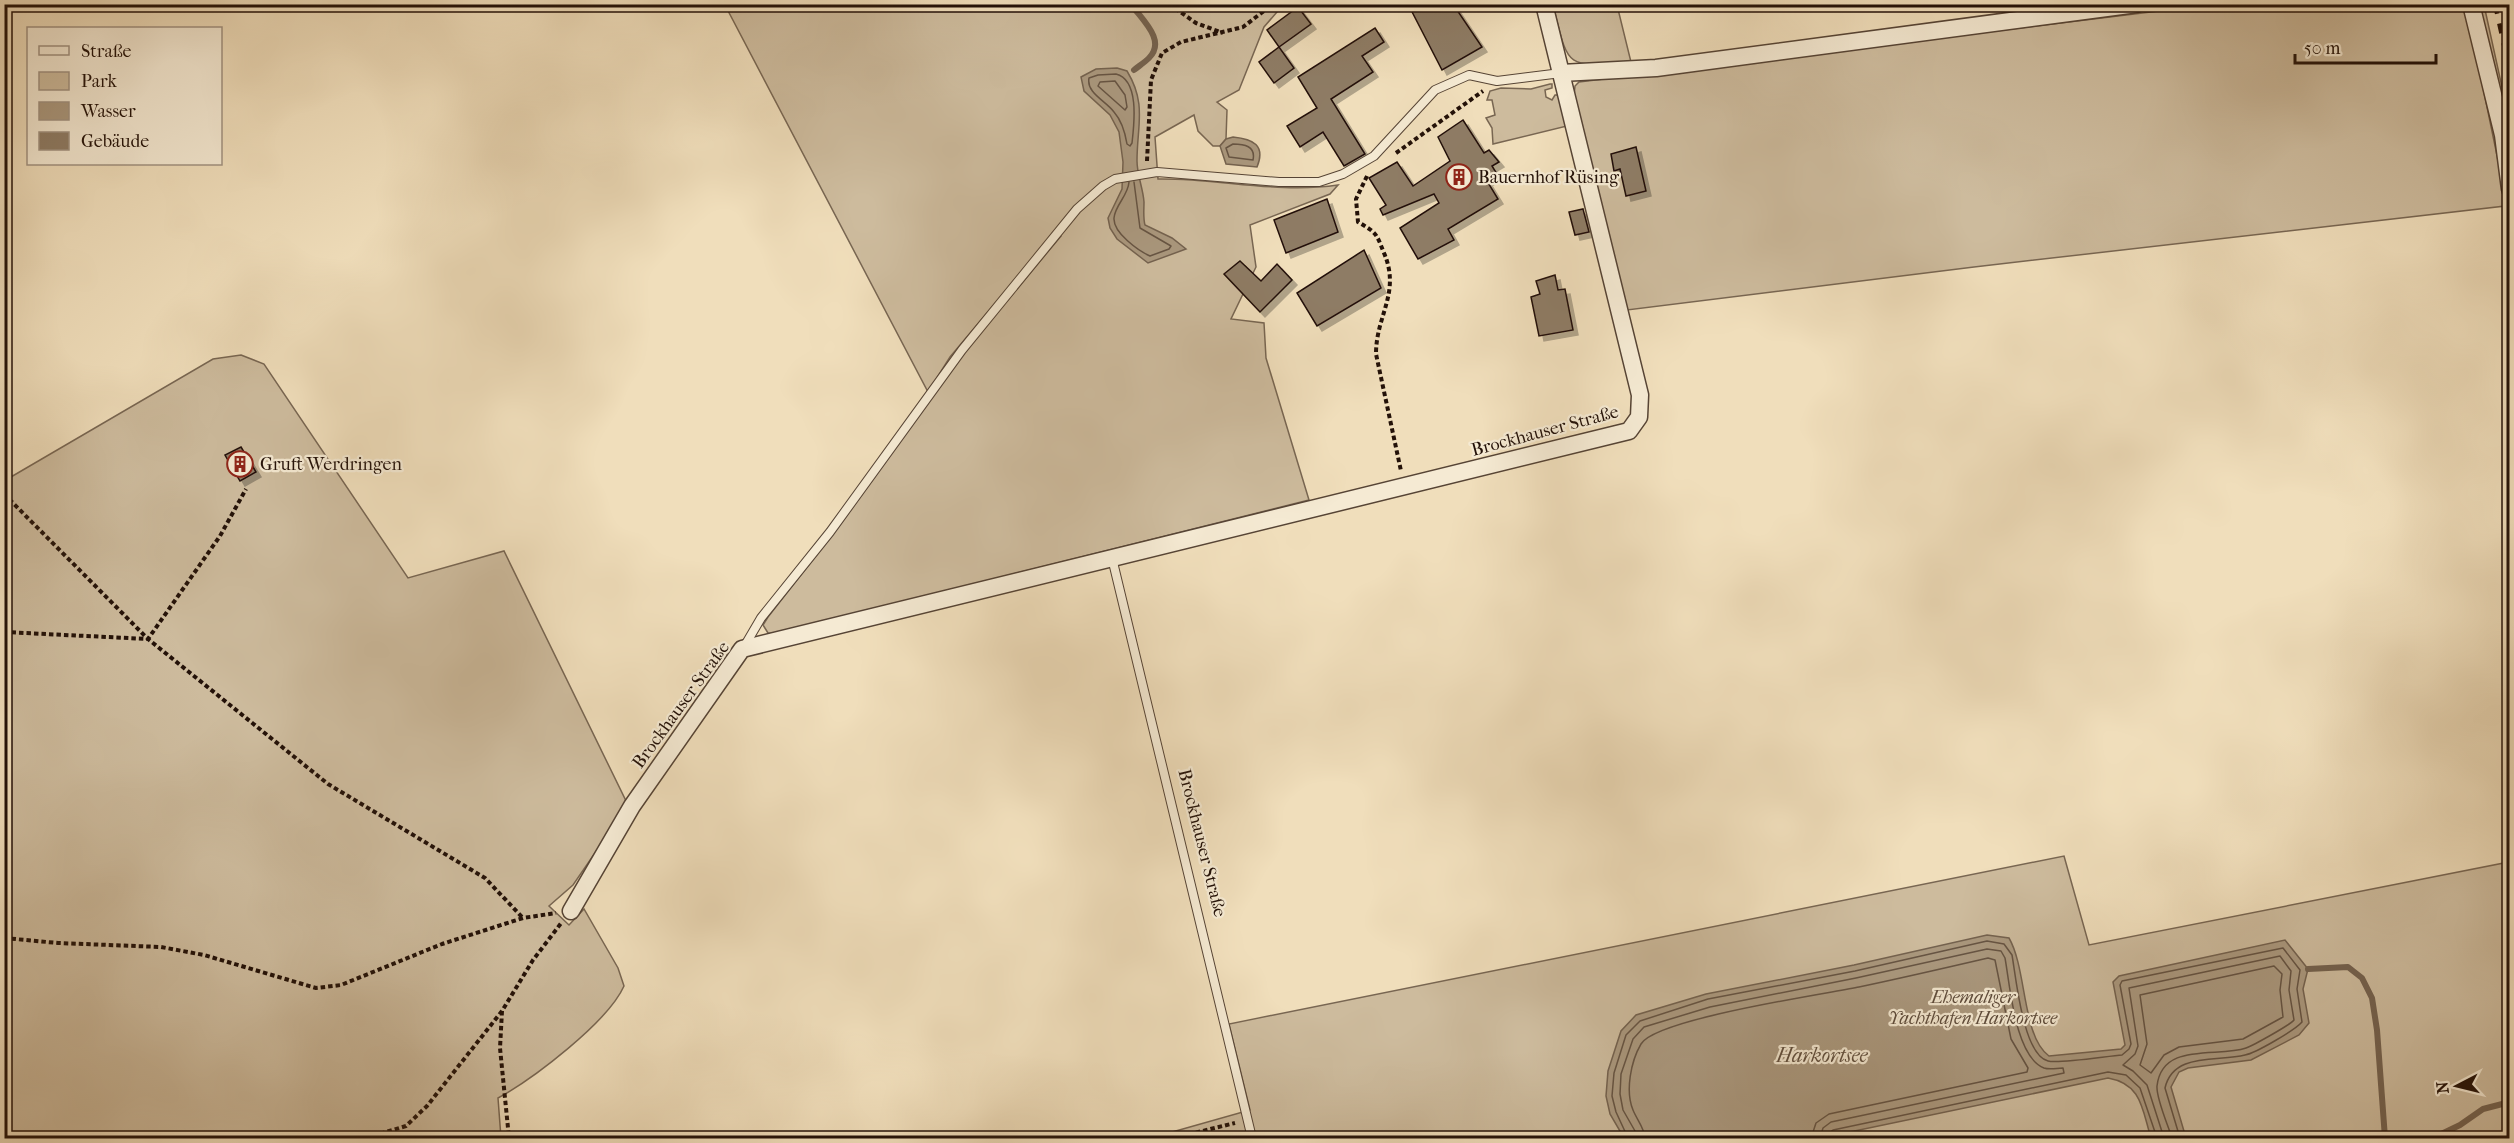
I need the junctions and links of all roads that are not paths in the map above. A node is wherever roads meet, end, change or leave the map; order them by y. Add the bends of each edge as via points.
1 (1544, 4) edge
2 (2137, 4) edge
3 (2471, 4) edge
4 (1561, 73) junction
5 (2510, 189) edge
6 (1112, 557) junction
7 (742, 650) junction
8 (571, 911) road end
9 (1252, 1138) edge

1 - 4 street, Brockhauser Straße
2 - 4 street via 1656,68
3 - 5 street via 2503,135
4 - 6 street, Brockhauser Straße via 1640,395 1636,425 1623,434
4 - 7 lane via 1497,81 1469,75 1435,90 1374,156 1343,174 1319,182 1144,173 1115,179 1091,195 962,350 761,618
6 - 7 street, Brockhauser Straße
6 - 9 lane, Brockhauser Straße
7 - 8 street, Brockhauser Straße via 632,806

